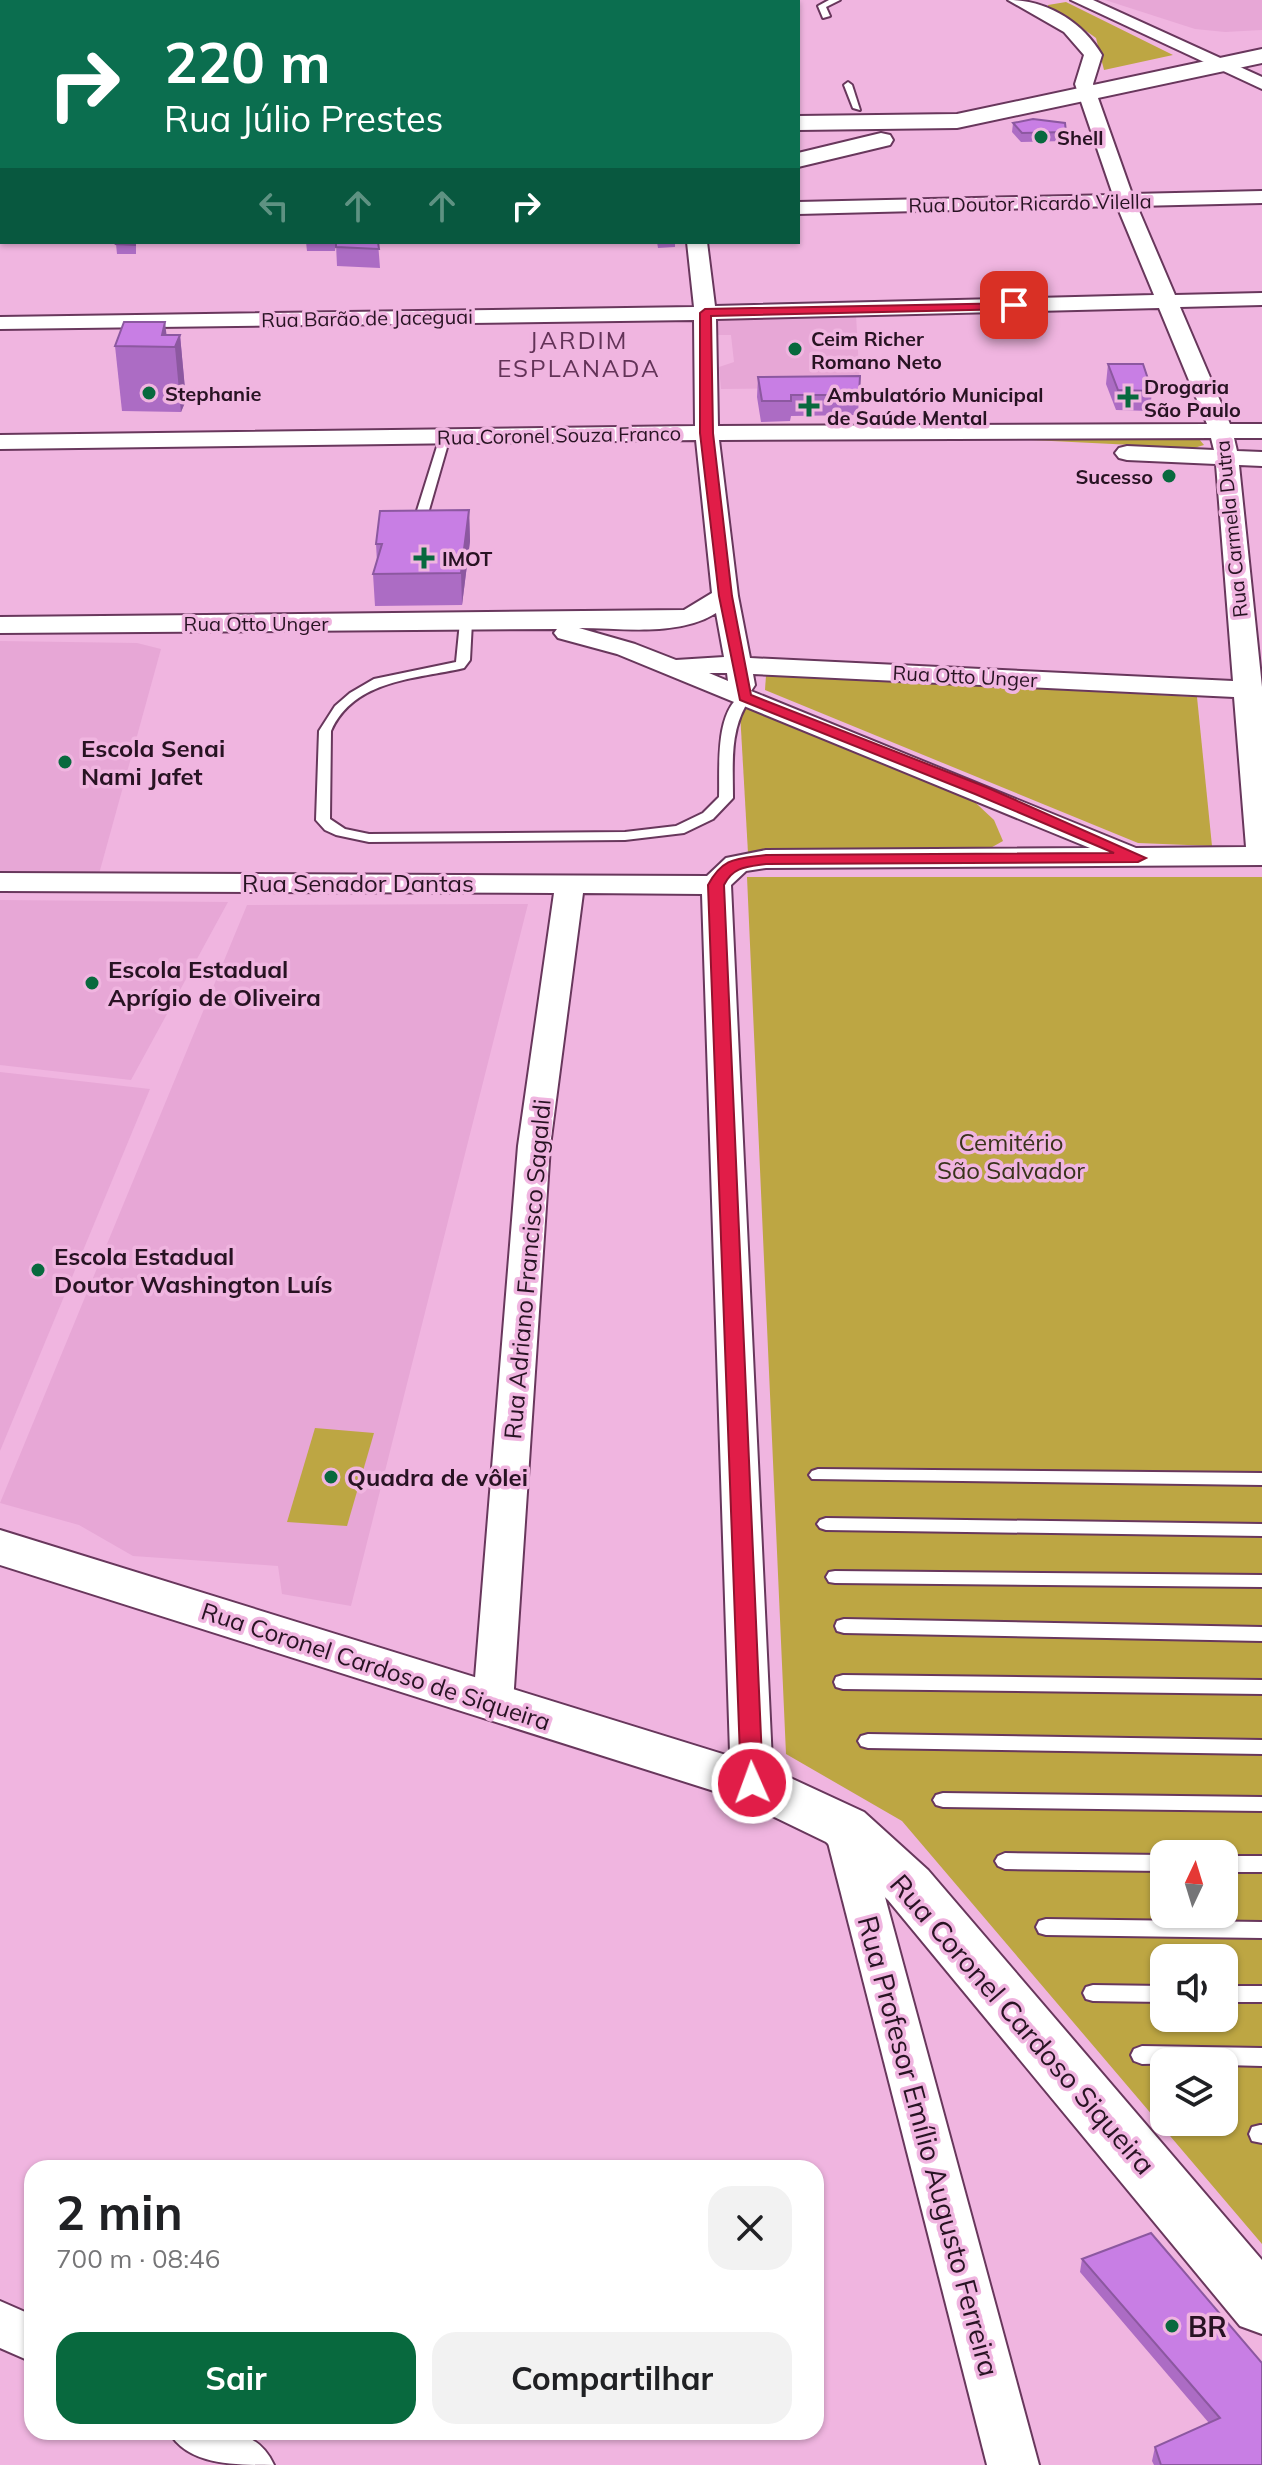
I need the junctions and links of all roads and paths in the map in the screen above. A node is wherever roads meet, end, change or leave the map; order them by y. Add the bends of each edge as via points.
1 (763, 0) edge
2 (771, 0) edge
3 (836, 0) edge
4 (1016, 0) edge
5 (1054, 0) edge
6 (1063, 0) edge
7 (1081, 1) edge
8 (1034, 9) junction
9 (826, 16) dead end
10 (1262, 42) edge
11 (1203, 55) junction
12 (1262, 56) edge
13 (1226, 65) junction
14 (1262, 84) edge
15 (848, 85) dead end
16 (1086, 89) junction
17 (1035, 92) junction
18 (857, 108) junction
19 (800, 109) edge
20 (925, 113) junction
21 (957, 121) junction
22 (800, 123) edge
23 (800, 160) edge
24 (1262, 197) edge
25 (1125, 201) junction
26 (800, 208) edge
27 (697, 244) edge
28 (1262, 299) edge
29 (1168, 301) junction
30 (705, 313) junction
31 (0, 323) edge
32 (1221, 431) junction
33 (1262, 431) edge
34 (707, 433) junction
35 (445, 437) junction
36 (0, 442) edge
37 (1227, 458) junction
38 (1262, 459) edge
39 (421, 517) edge
40 (725, 596) junction
41 (466, 622) junction
42 (511, 622) junction
43 (0, 625) edge
44 (736, 665) junction
45 (666, 666) junction
46 (1254, 693) edge
47 (745, 697) junction
48 (1256, 756) edge
49 (980, 791) junction
50 (1262, 856) edge
51 (1063, 858) junction
52 (1138, 858) junction
53 (0, 882) edge
54 (570, 884) junction
55 (716, 885) junction
56 (818, 1475) dead end
57 (1262, 1479) edge
58 (826, 1524) dead end
59 (1262, 1530) edge
60 (3, 1554) edge
61 (835, 1577) dead end
62 (1262, 1581) edge
63 (844, 1626) dead end
64 (1262, 1634) edge
65 (843, 1682) dead end
66 (1262, 1687) edge
67 (493, 1703) junction
68 (868, 1741) dead end
69 (1262, 1747) edge
70 (752, 1783) junction
71 (943, 1800) dead end
72 (1262, 1804) edge
73 (845, 1827) junction
74 (1005, 1861) dead end
75 (1150, 1863) edge
76 (1238, 1864) edge
77 (1262, 1864) edge
78 (1046, 1927) dead end
79 (1262, 1930) edge
80 (1093, 1993) dead end
81 (1150, 1994) edge
82 (1238, 1994) edge
83 (1262, 1994) edge
84 (1142, 2055) dead end
85 (1262, 2057) edge
86 (1262, 2306) edge
87 (0, 2323) edge
88 (24, 2336) edge
89 (207, 2440) edge
90 (248, 2465) edge
91 (1013, 2465) edge

1 - 2 lane
3 - 9 lane via 822,6
4 - 8 street
5 - 8 street
6 - 7 street
7 - 11 street
8 - 16 street via 1064,23 1088,43 1093,55
10 - 11 main road
11 - 13 street
11 - 16 main road
12 - 13 main road
13 - 14 street
13 - 16 main road
15 - 18 lane
16 - 17 main road
16 - 21 main road
16 - 25 street, Rua Carmela Dutra
17 - 20 main road
17 - 21 main road via 980,108
18 - 19 main road
18 - 20 main road
20 - 21 main road
20 - 22 main road
21 - 23 main road
24 - 25 street, Rua Doutor Ricardo Vilella
25 - 26 street, Rua Doutor Ricardo Vilella
25 - 29 street, Rua Carmela Dutra
27 - 30 street
28 - 29 street, Rua Barão de Jaceguai
29 - 30 street, Rua Barão de Jaceguai
29 - 32 street, Rua Carmela Dutra
30 - 31 street, Rua Barão de Jaceguai
30 - 34 street
32 - 33 street, Rua Coronel Souza Franco
32 - 34 street, Rua Coronel Souza Franco
32 - 37 street, Rua Carmela Dutra
34 - 35 street, Rua Coronel Souza Franco
34 - 37 street
34 - 40 street
35 - 36 street, Rua Coronel Souza Franco
35 - 39 lane
37 - 38 street
37 - 46 street, Rua Carmela Dutra
40 - 42 street, Rua Otto Unger via 676,620
40 - 44 street
41 - 42 street, Rua Otto Unger
41 - 43 street, Rua Otto Unger
41 - 47 lane via 460,665 378,682 329,721 323,820 330,827 369,838 625,836 679,830 708,816 726,798 730,720
42 - 45 street, Rua Otto Unger via 590,638
44 - 45 street, Rua Otto Unger
44 - 46 street, Rua Otto Unger
44 - 47 street
45 - 47 street, Rua Otto Unger
46 - 48 street, Rua Carmela Dutra
47 - 49 street, Rua Otto Unger
48 - 50 street, Rua Carmela Dutra
49 - 51 street
49 - 52 street, Rua Otto Unger
50 - 52 street
51 - 52 street
51 - 55 street via 766,859 734,864
53 - 54 street, Rua Senador Dantas
54 - 55 street, Rua Senador Dantas
54 - 67 street, Rua Adriano Francisco Sagaldi via 534,1146
55 - 70 street
56 - 57 lane
58 - 59 lane
60 - 67 main road, Rua Coronel Cardoso de Siqueira
61 - 62 lane
63 - 64 lane
65 - 66 lane
67 - 70 main road, Rua Coronel Cardoso de Siqueira
68 - 69 lane
70 - 73 main road, Rua Coronel Cardoso Siqueira
71 - 72 lane
73 - 86 main road, Rua Coronel Cardoso Siqueira via 908,1885
73 - 91 street, Rua Profesor Emílio Augusto Ferreira
74 - 75 lane
76 - 77 lane
78 - 79 lane
80 - 81 lane
82 - 83 lane
84 - 85 lane
87 - 88 street
89 - 90 street

